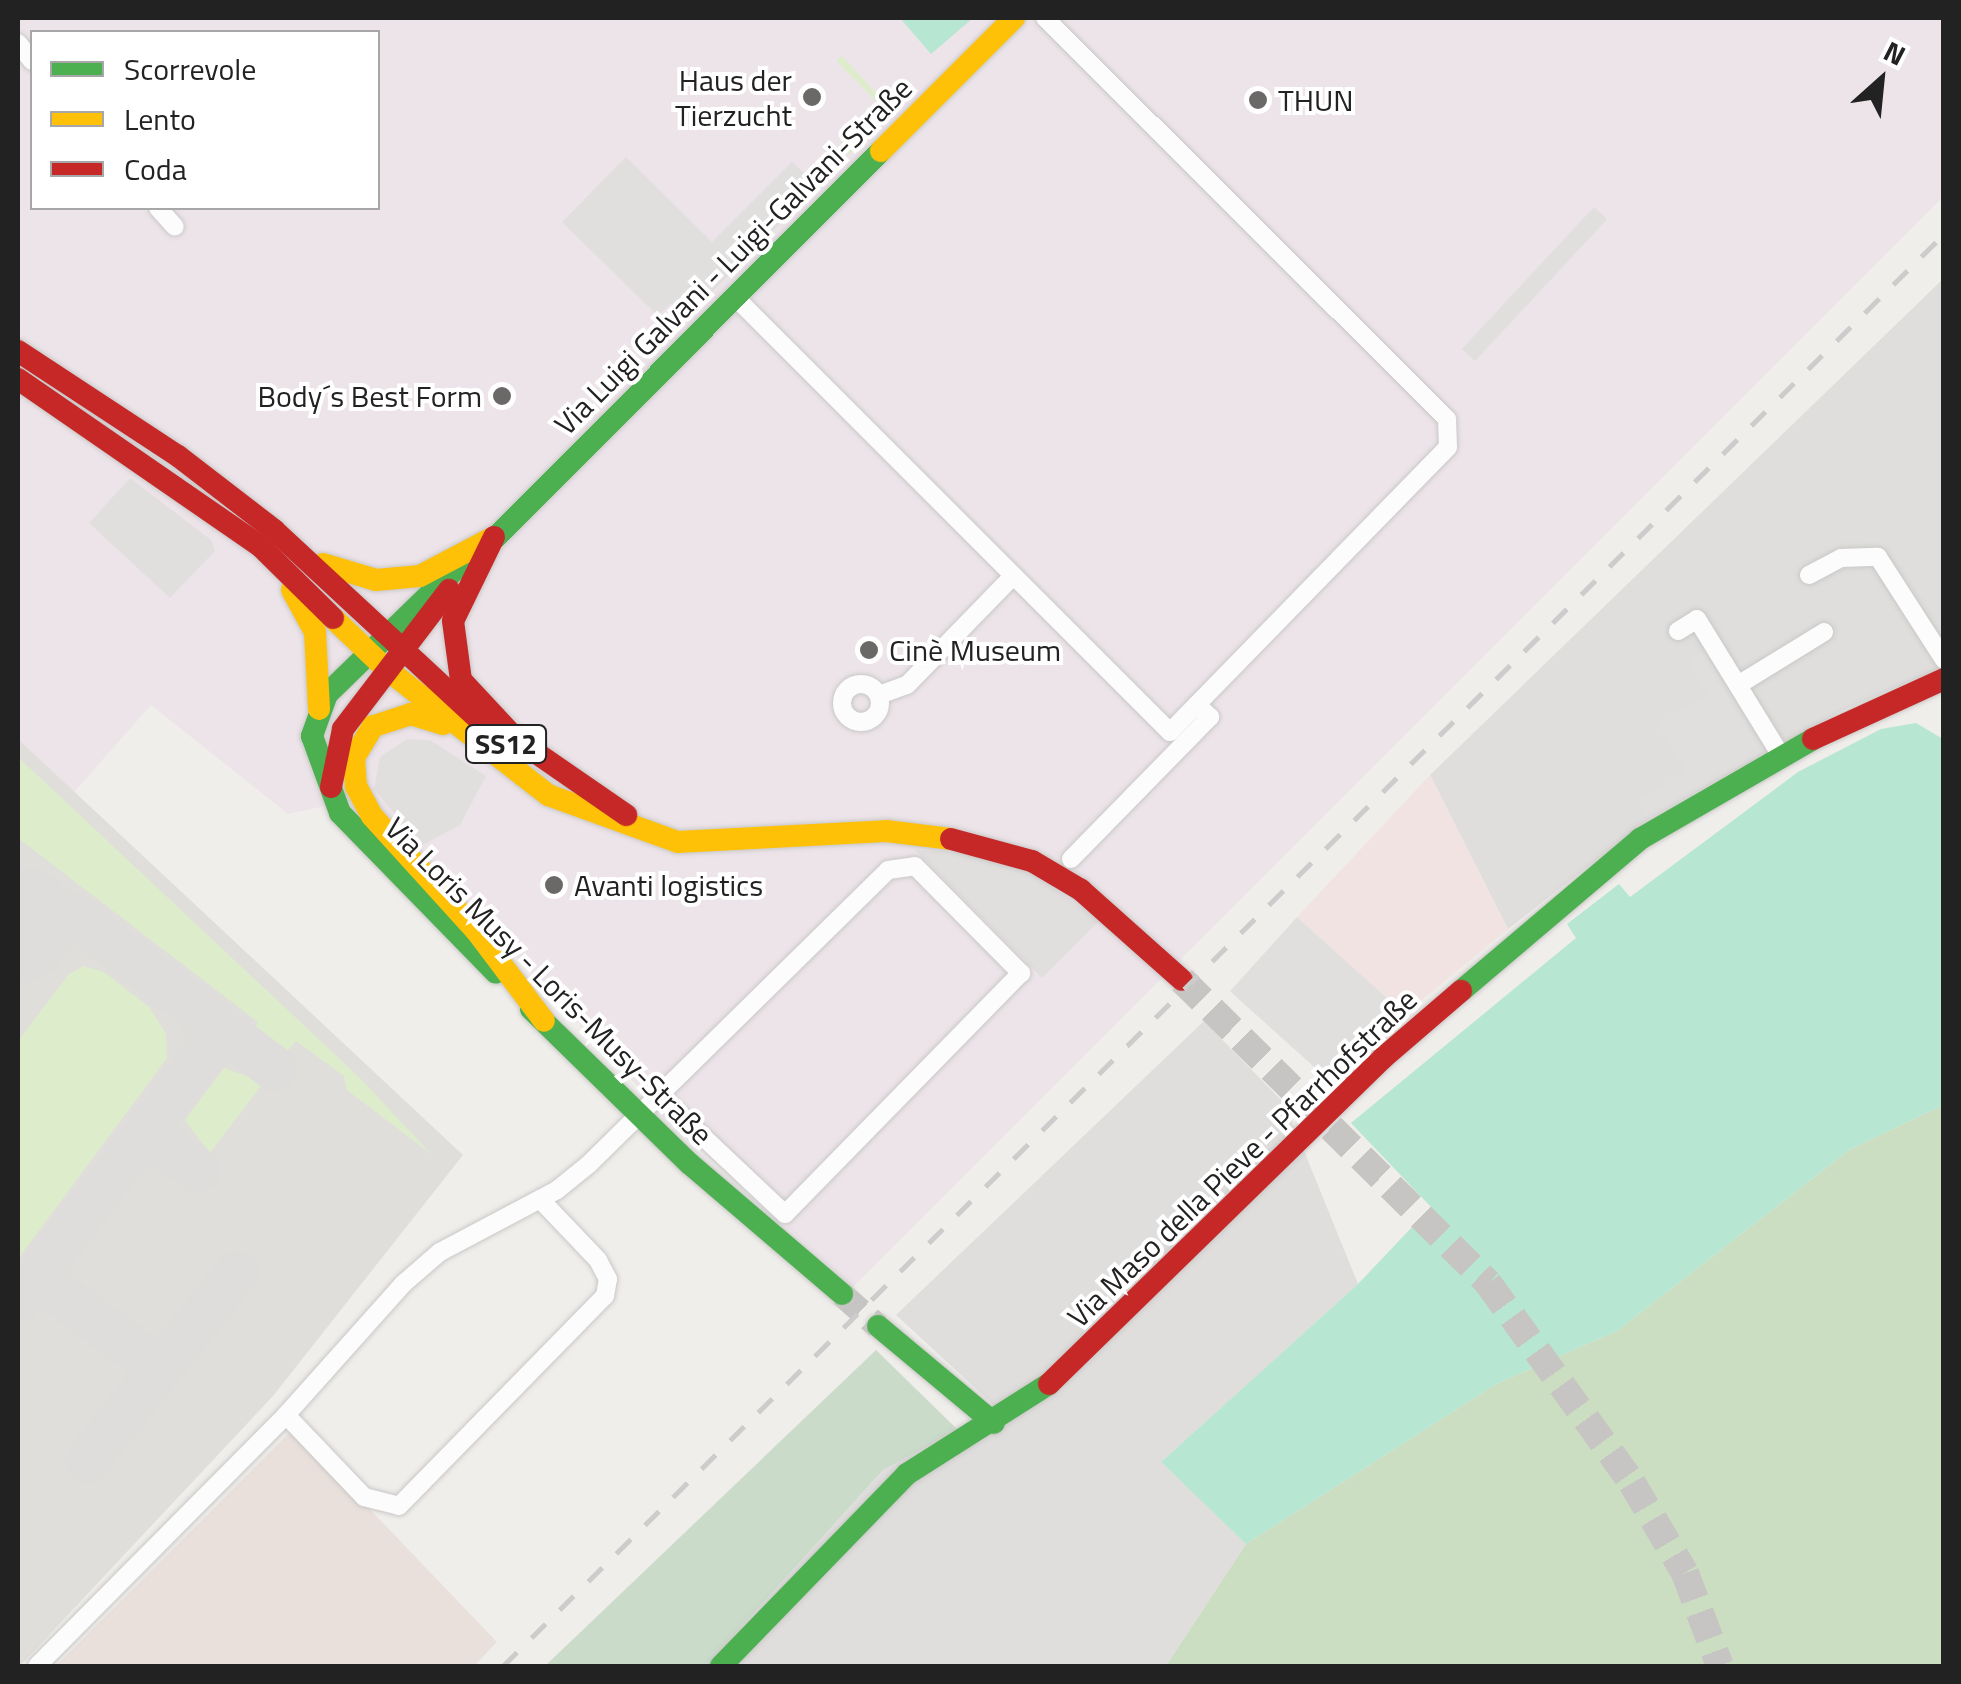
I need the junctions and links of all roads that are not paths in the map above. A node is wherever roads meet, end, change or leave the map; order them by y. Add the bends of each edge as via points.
1 (1014, 18) edge
2 (1044, 18) edge
3 (160, 210) edge
4 (174, 227) dead end
5 (735, 298) junction
6 (18, 350) edge
7 (18, 380) edge
8 (494, 537) junction
9 (296, 549) junction
10 (266, 552) junction
11 (1809, 574) dead end
12 (1012, 577) junction
13 (1678, 631) dead end
14 (1824, 632) dead end
15 (395, 639) junction
16 (367, 650) junction
17 (1944, 660) edge
18 (385, 668) junction
19 (1944, 679) edge
20 (1738, 684) junction
21 (879, 694) dead end
22 (1197, 704) junction
23 (318, 708) junction
24 (1782, 758) junction
25 (505, 767) junction
26 (330, 794) junction
27 (627, 816) junction
28 (720, 839) junction
29 (1071, 859) dead end
30 (1182, 980) tunnel mouth
31 (544, 1022) junction
32 (662, 1098) junction
33 (642, 1118) junction
34 (540, 1198) junction
35 (842, 1294) tunnel mouth
36 (878, 1326) tunnel mouth
37 (286, 1415) junction
38 (994, 1423) junction
39 (36, 1666) edge
40 (721, 1666) edge

1 - 5 main road, Via Luigi Galvani - Luigi-Galvani-Straße
2 - 22 street via 1446,419 1448,447
3 - 4 street
5 - 8 main road, Via Luigi Galvani - Luigi-Galvani-Straße
5 - 12 street
6 - 9 main road via 178,456
7 - 10 main road via 115,441
8 - 9 main road via 420,576 376,580
8 - 15 main road
8 - 27 main road via 452,620 461,680 516,739
9 - 15 main road
10 - 16 main road
10 - 23 main road, Via Loris Musy - Loris-Musy-Straße via 314,632
11 - 17 street via 1840,558 1878,558
12 - 21 street via 908,685
12 - 22 street via 1170,732
13 - 20 street via 1698,618
14 - 20 street
15 - 16 main road
15 - 18 main road
15 - 27 main road, SS12 via 530,764
16 - 18 main road
16 - 23 main road
18 - 25 main road
18 - 26 main road via 336,745
19 - 24 main road, Via Maso della Pieve - Pfarrhofstraße
20 - 24 street
22 - 29 street via 1210,717
23 - 26 main road, Via Loris Musy - Loris-Musy-Straße via 312,736
24 - 38 main road, Via Maso della Pieve - Pfarrhofstraße via 1640,840 1506,951 1264,1171 1099,1339
25 - 28 main road, SS12 via 582,812 664,840
25 - 31 main road via 453,729 411,714 373,726 352,767 372,816 477,932
26 - 31 main road, Via Loris Musy - Loris-Musy-Straße via 359,833
27 - 28 main road, SS12
28 - 30 main road, SS12 via 886,830 978,842 1032,861 1081,890
31 - 33 main road, Via Loris Musy - Loris-Musy-Straße
32 - 32 street via 784,1214 1022,973 915,866 888,870
32 - 33 street
33 - 34 street
33 - 35 main road, Via Loris Musy - Loris-Musy-Straße
34 - 37 street via 481,1226 403,1284
34 - 37 street via 598,1260 608,1278 605,1296 399,1506 364,1497
36 - 38 main road
37 - 39 street
38 - 40 main road, Via Maso della Pieve - Pfarrhofstraße via 908,1474

